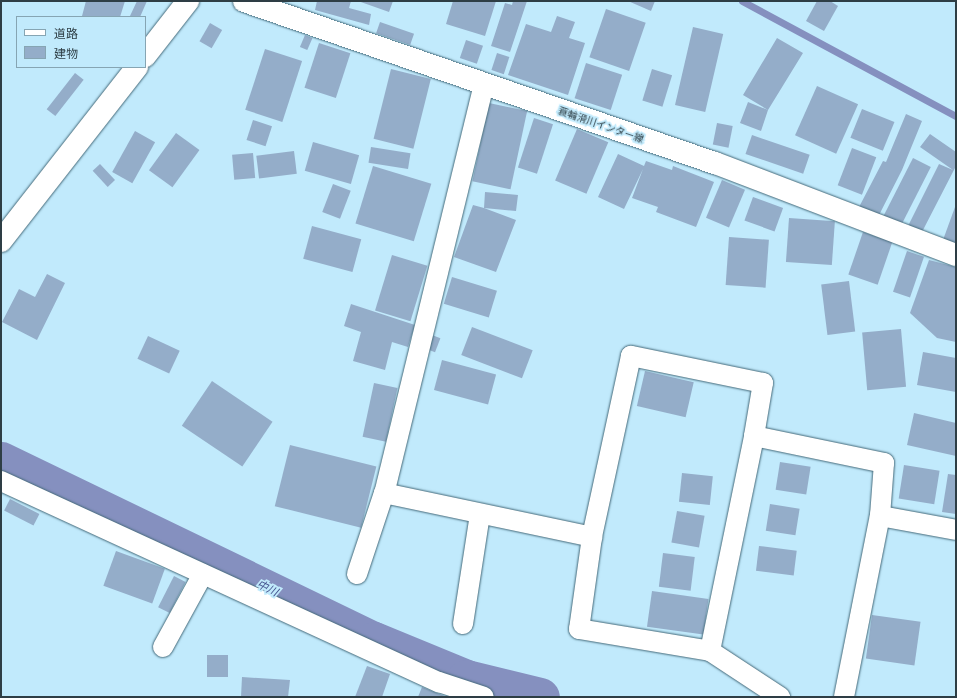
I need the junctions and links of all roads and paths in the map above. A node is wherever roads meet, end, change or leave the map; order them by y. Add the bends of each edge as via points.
1 (188, 1) edge
2 (244, 1) edge
3 (146, 55) edge
4 (136, 68) edge
5 (484, 84) junction
6 (1, 241) edge
7 (956, 255) edge
8 (754, 436) junction
9 (1, 481) edge
10 (384, 492) junction
11 (480, 514) junction
12 (880, 516) junction
13 (956, 530) edge
14 (592, 537) junction
15 (203, 574) junction
16 (357, 574) dead end
17 (463, 624) dead end
18 (163, 647) dead end
19 (710, 651) junction
20 (484, 697) edge
21 (780, 697) edge
22 (844, 697) edge

1 - 3 main road
2 - 5 main road, 蓑輪滑川インター線
4 - 6 main road
5 - 7 main road, 蓑輪滑川インター線 via 715,163
5 - 10 street
8 - 12 street via 884,463
8 - 14 street via 763,383 631,356
8 - 19 street
9 - 15 street
10 - 11 street
10 - 16 street
11 - 14 street
11 - 17 street
12 - 13 street
12 - 22 street
14 - 19 street via 579,629
15 - 18 street
15 - 20 street via 439,682
19 - 21 street

